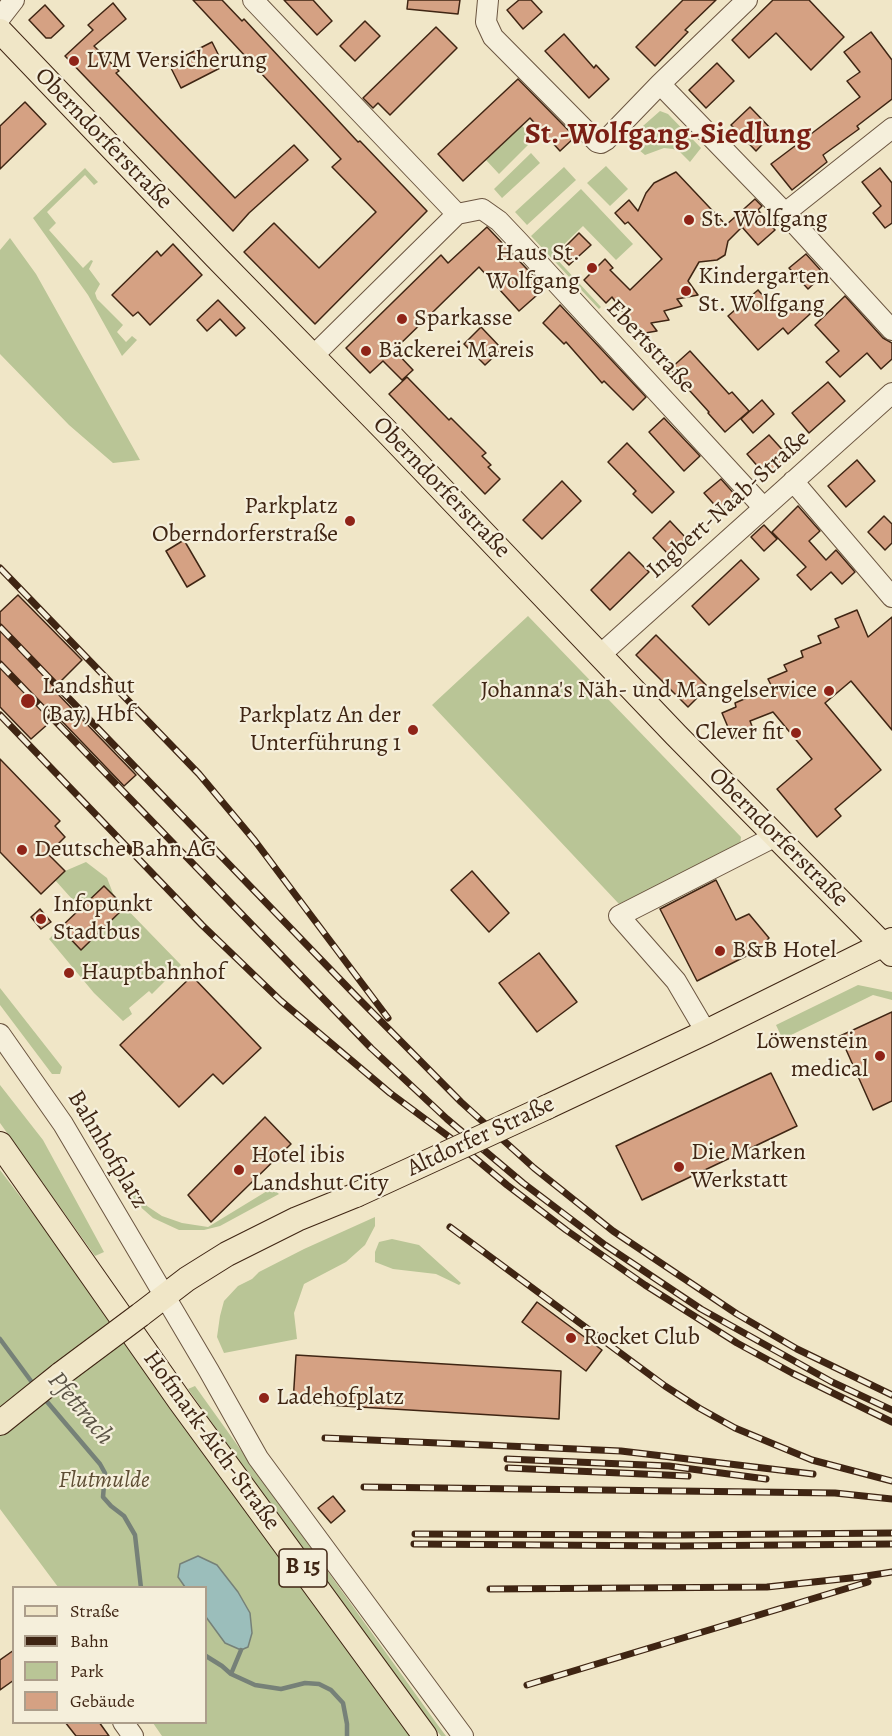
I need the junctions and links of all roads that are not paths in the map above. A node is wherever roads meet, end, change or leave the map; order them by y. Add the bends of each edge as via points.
1 (14, 0) edge
2 (252, 0) edge
3 (488, 0) edge
4 (747, 0) edge
5 (0, 18) edge
6 (0, 31) edge
7 (660, 84) junction
8 (892, 128) edge
9 (784, 213) junction
10 (457, 214) junction
11 (892, 330) edge
12 (313, 356) junction
13 (892, 393) edge
14 (793, 481) junction
15 (763, 507) junction
16 (892, 597) edge
17 (600, 655) junction
18 (776, 836) junction
19 (889, 946) edge
20 (706, 1032) junction
21 (0, 1034) edge
22 (0, 1144) edge
23 (164, 1296) junction
24 (0, 1423) edge
25 (425, 1736) edge
26 (463, 1736) edge

1 - 5 street
2 - 10 street
3 - 7 street via 486,22 493,37 601,143
4 - 7 street
6 - 12 main road, Oberndorferstraße
7 - 9 street
8 - 9 street
9 - 11 street
10 - 12 street
10 - 15 street, Ebertstraße via 482,209 499,221
12 - 17 main road, Oberndorferstraße
13 - 14 street, Ingbert-Naab-Straße
14 - 15 street, Ingbert-Naab-Straße
14 - 16 street
15 - 17 street, Ingbert-Naab-Straße
17 - 18 main road, Oberndorferstraße
18 - 19 main road, Oberndorferstraße
18 - 20 street via 619,916 676,981
19 - 20 main road, Altdorfer Straße
20 - 23 main road, Altdorfer Straße, bridge via 261,1236
21 - 23 street, Bahnhofplatz via 63,1124
22 - 25 main road, Hofmark-Aich-Straße / B 15 via 180,1401
23 - 24 main road, Altdorfer Straße, bridge
23 - 26 street, Hofmark-Aich-Straße via 258,1458

